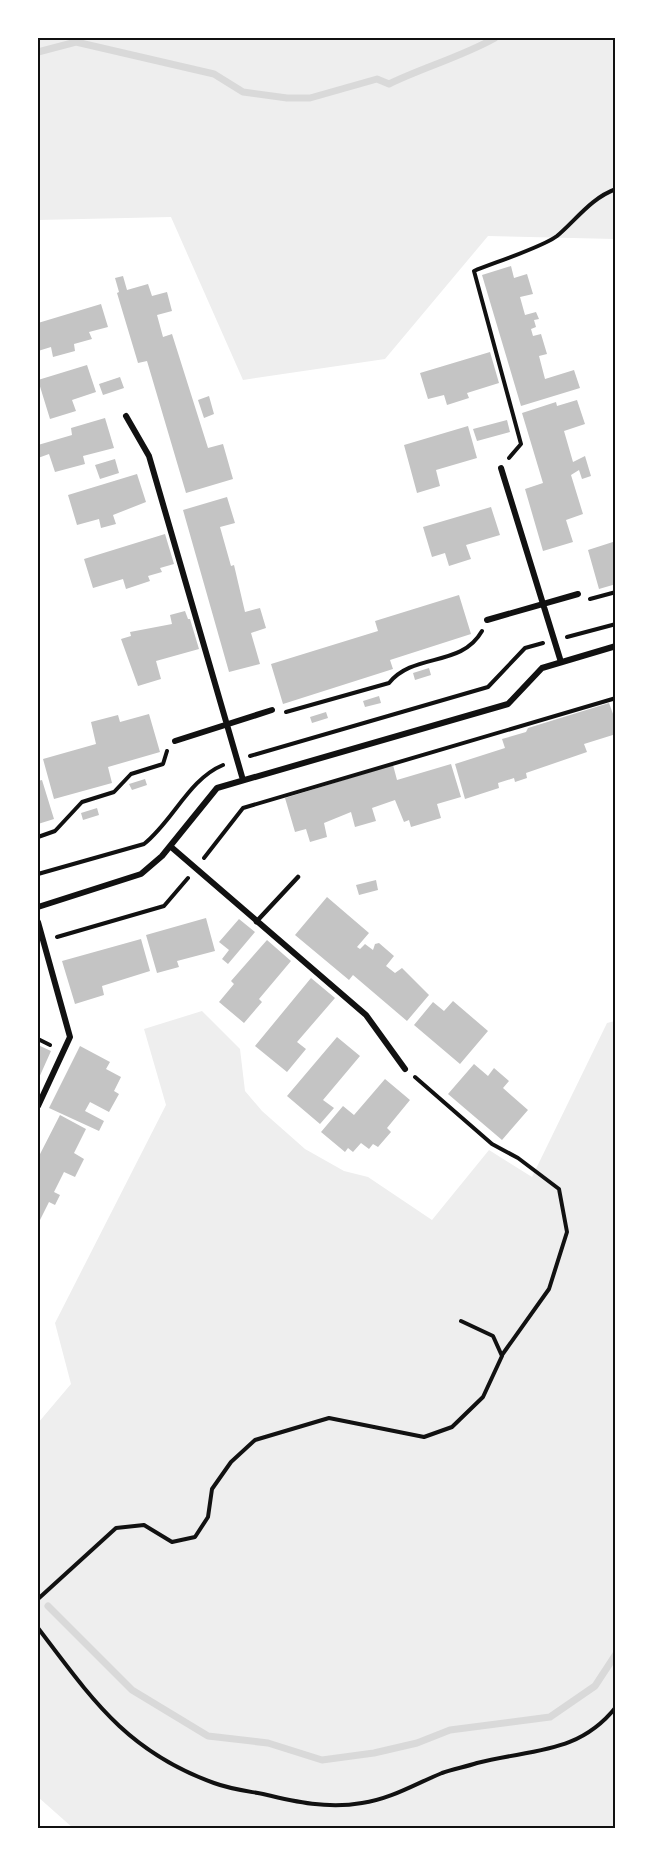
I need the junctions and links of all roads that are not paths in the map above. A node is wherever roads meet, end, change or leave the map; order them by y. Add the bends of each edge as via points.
1 (126, 416) dead end
2 (501, 468) road end
3 (578, 594) road end
4 (543, 604) junction
5 (487, 620) road end
6 (615, 646) edge
7 (561, 662) junction
8 (272, 710) road end
9 (228, 724) junction
10 (175, 741) road end
11 (243, 780) junction
12 (170, 846) junction
13 (298, 877) dead end
14 (38, 907) edge
15 (38, 922) edge
16 (256, 922) junction
17 (405, 1069) road end
18 (38, 1107) edge

1 - 9 street via 149,456
2 - 4 street
3 - 4 street
4 - 5 street
4 - 7 street
6 - 7 street
7 - 11 street via 542,668 508,704
8 - 9 street
9 - 10 street
9 - 11 street
11 - 12 street via 217,788
12 - 14 street via 141,874
12 - 16 street
13 - 16 lane
15 - 18 street via 70,1037
16 - 17 street via 366,1015

